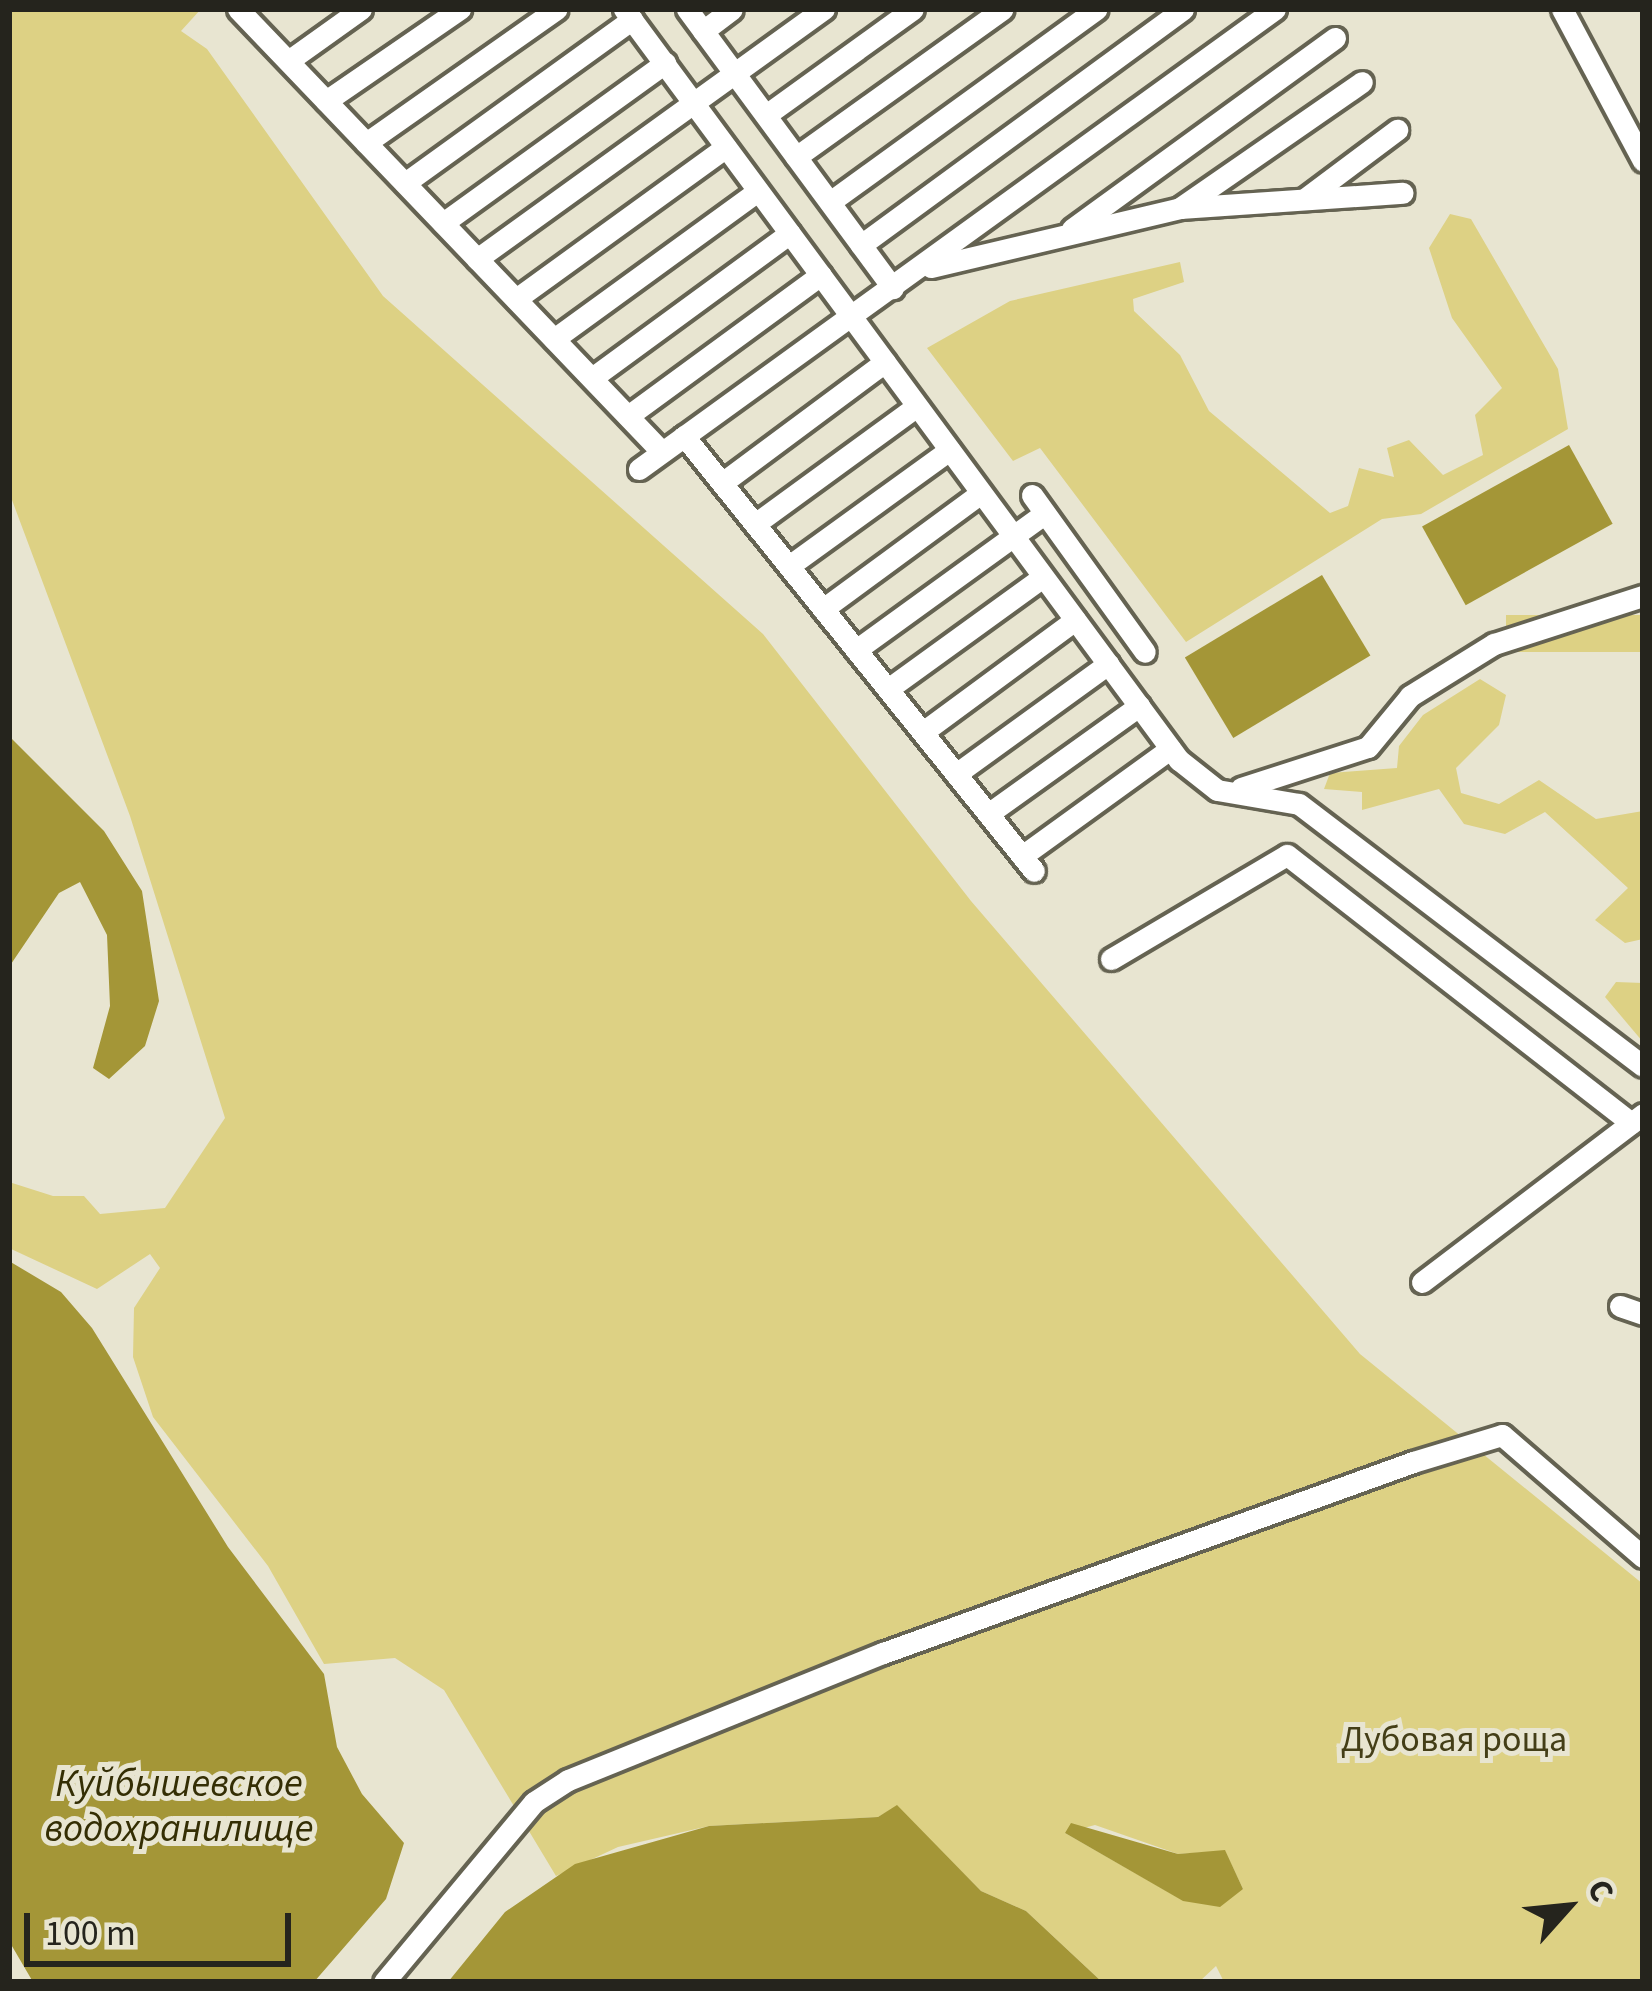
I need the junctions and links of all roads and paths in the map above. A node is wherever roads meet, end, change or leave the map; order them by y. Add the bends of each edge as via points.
1 (361, 9) edge
2 (460, 9) edge
3 (557, 9) edge
4 (687, 9) edge
5 (732, 9) edge
6 (824, 9) edge
7 (913, 9) edge
8 (1003, 9) edge
9 (1096, 9) edge
10 (1183, 9) edge
11 (1276, 9) edge
12 (1562, 9) edge
13 (247, 12) edge
14 (628, 14) edge
15 (703, 31) junction
16 (1334, 38) dead end
17 (292, 58) dead end
18 (664, 64) junction
19 (735, 74) junction
20 (1362, 82) dead end
21 (326, 101) junction
22 (694, 104) junction
23 (766, 115) junction
24 (1397, 130) dead end
25 (366, 143) junction
26 (726, 147) junction
27 (796, 157) junction
28 (1643, 161) edge
29 (404, 183) junction
30 (758, 191) junction
31 (1402, 193) dead end
32 (1304, 200) junction
33 (830, 202) junction
34 (1180, 208) junction
35 (443, 223) junction
36 (790, 233) junction
37 (1062, 236) junction
38 (861, 245) junction
39 (477, 259) junction
40 (918, 270) junction
41 (821, 275) junction
42 (893, 288) junction
43 (516, 299) junction
44 (851, 317) junction
45 (554, 340) junction
46 (885, 362) junction
47 (592, 378) junction
48 (917, 406) junction
49 (628, 416) junction
50 (684, 436) junction
51 (950, 450) junction
52 (662, 452) junction
53 (638, 469) dead end
54 (722, 483) junction
55 (981, 493) junction
56 (754, 524) junction
57 (1013, 536) junction
58 (789, 566) junction
59 (1043, 577) junction
60 (1643, 596) edge
61 (823, 609) junction
62 (1075, 620) junction
63 (856, 650) junction
64 (1145, 652) dead end
65 (1108, 664) junction
66 (888, 689) junction
67 (1138, 706) junction
68 (922, 732) junction
69 (1170, 748) junction
70 (956, 775) junction
71 (1237, 789) junction
72 (988, 814) junction
73 (1111, 959) dead end
74 (1643, 1066) edge
75 (1637, 1118) edge
76 (1422, 1282) dead end
77 (1620, 1306) dead end
78 (1643, 1314) edge
79 (1643, 1557) edge
80 (384, 1982) edge

1 - 17 lane
2 - 21 lane
3 - 25 lane
4 - 15 lane
5 - 15 lane
6 - 19 lane
7 - 23 lane
8 - 27 lane
9 - 33 lane
10 - 38 lane
11 - 40 lane
12 - 28 lane
13 - 21 lane
14 - 18 lane
14 - 29 lane
15 - 19 lane
16 - 37 lane
18 - 22 lane
18 - 35 lane
19 - 22 lane
19 - 23 lane
20 - 34 lane
21 - 25 lane
22 - 26 lane
22 - 39 lane
23 - 27 lane
24 - 32 lane
25 - 29 lane
26 - 30 lane
26 - 43 lane
27 - 33 lane
29 - 35 lane
30 - 36 lane
30 - 45 lane
31 - 32 lane
32 - 34 lane
33 - 38 lane
34 - 37 lane
35 - 39 lane
36 - 41 lane
36 - 47 lane
37 - 40 lane
38 - 42 lane
39 - 43 lane
40 - 42 lane
41 - 44 lane
41 - 49 lane
42 - 44 lane
43 - 45 lane
44 - 46 lane
44 - 50 lane
45 - 47 lane
46 - 48 lane
46 - 54 lane
47 - 49 lane
48 - 51 lane
48 - 56 lane
49 - 52 lane
50 - 52 lane
50 - 54 lane
51 - 55 lane
51 - 58 lane
52 - 53 lane
54 - 56 lane
55 - 57 lane
55 - 61 lane
56 - 58 lane
57 - 59 lane
57 - 63 lane
57 - 64 lane via 1038,504
58 - 61 lane
59 - 62 lane
59 - 66 lane
60 - 71 lane via 1494,644 1410,696 1368,747
61 - 63 lane
62 - 65 lane
62 - 68 lane
63 - 66 lane
65 - 67 lane
65 - 70 lane
66 - 68 lane
67 - 69 lane
67 - 72 lane
68 - 70 lane
69 - 71 lane via 1217,790
69 - 72 lane via 1028,864
70 - 72 lane
71 - 74 lane via 1299,804
73 - 75 lane via 1287,855
75 - 76 lane
77 - 78 lane
79 - 80 lane via 1502,1435 1413,1462 883,1653 568,1780 534,1802

